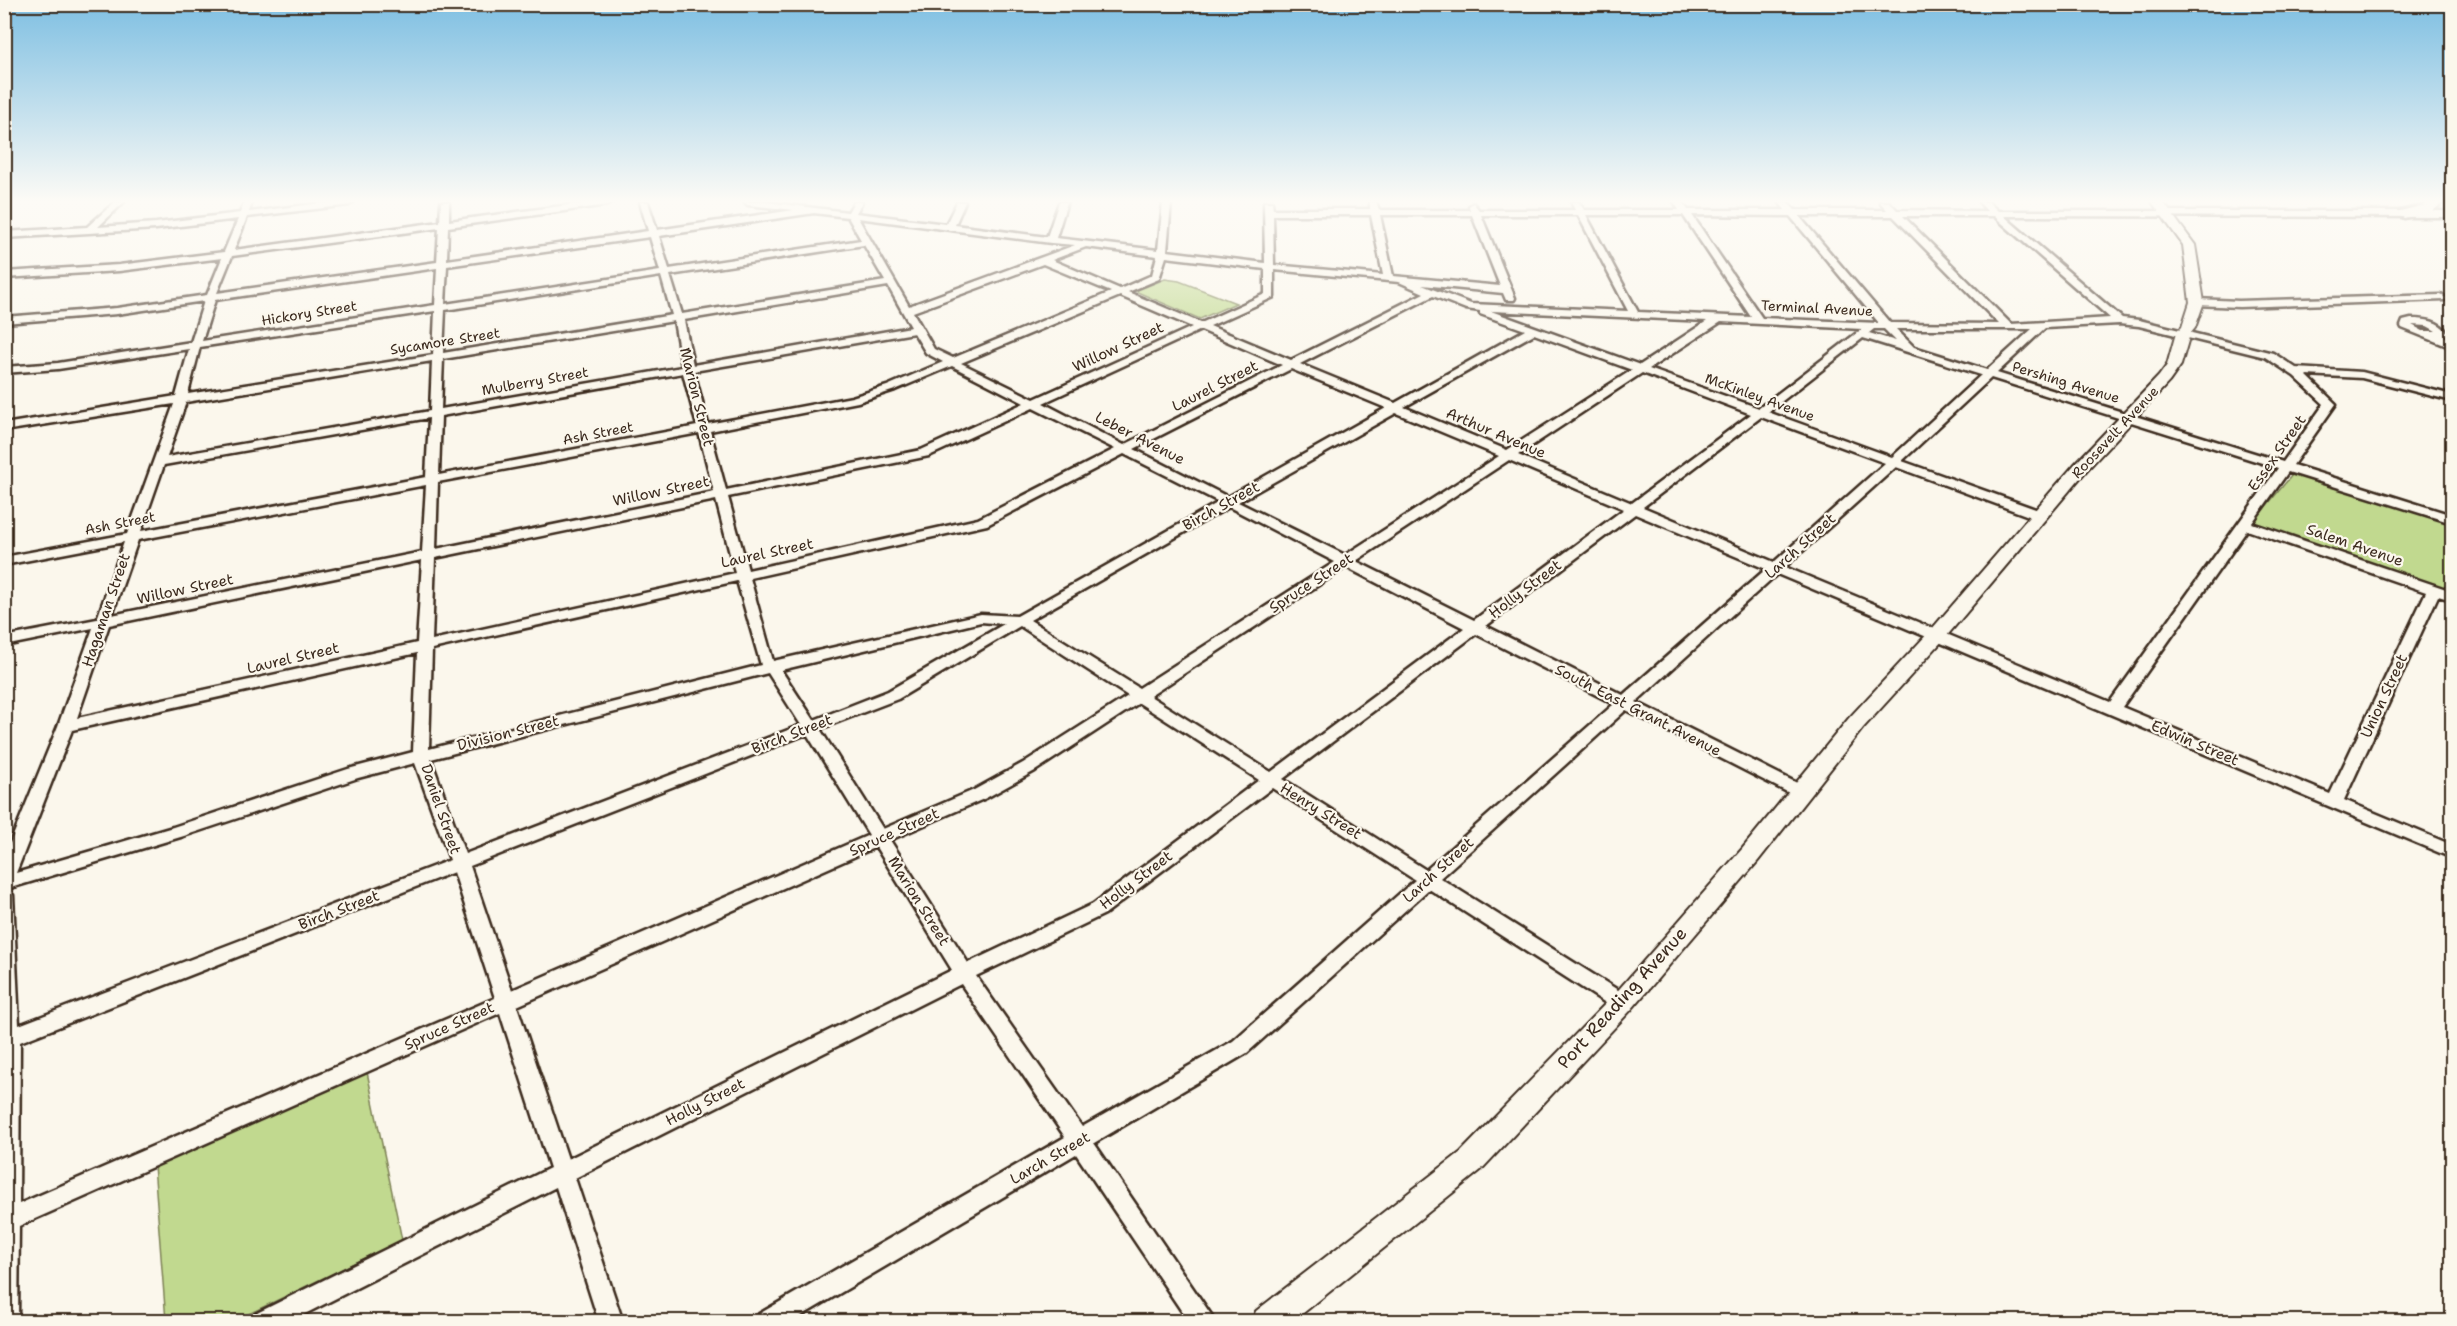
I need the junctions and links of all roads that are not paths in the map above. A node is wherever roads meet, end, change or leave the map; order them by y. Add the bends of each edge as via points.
1 (441, 263) edge
2 (152, 264) edge
3 (226, 264) edge
4 (435, 264) edge
5 (661, 264) edge
6 (724, 264) edge
7 (879, 264) edge
8 (1033, 264) edge
9 (1052, 264) edge
10 (1160, 264) edge
11 (1242, 264) edge
12 (1270, 264) edge
13 (1386, 264) edge
14 (1496, 264) edge
15 (1608, 264) edge
16 (1720, 264) edge
17 (1835, 264) edge
18 (1946, 264) edge
19 (2054, 264) edge
20 (2192, 264) edge
21 (1270, 267) junction
22 (664, 273) junction
23 (4, 275) edge
24 (1389, 279) junction
25 (1401, 280) junction
26 (889, 283) junction
27 (1506, 290) junction
28 (1119, 292) junction
29 (1433, 292) junction
30 (211, 297) junction
31 (2441, 298) dead end
32 (2197, 302) junction
33 (440, 307) junction
34 (1470, 307) junction
35 (1514, 309) junction
36 (906, 311) junction
37 (1635, 315) junction
38 (678, 317) junction
39 (1718, 319) junction
40 (4, 320) edge
41 (1758, 320) junction
42 (2119, 321) junction
43 (1887, 326) junction
44 (2042, 326) junction
45 (1201, 327) junction
46 (2008, 327) junction
47 (2452, 327) edge
48 (917, 329) junction
49 (1533, 330) junction
50 (1866, 330) junction
51 (2183, 333) junction
52 (195, 345) junction
53 (2452, 345) edge
54 (1910, 349) junction
55 (436, 357) junction
56 (953, 362) junction
57 (1292, 365) junction
58 (1640, 369) junction
59 (4, 370) edge
60 (688, 370) junction
61 (2294, 372) junction
62 (1989, 374) junction
63 (2452, 398) edge
64 (181, 400) junction
65 (1035, 403) junction
66 (1397, 409) junction
67 (1760, 413) junction
68 (435, 414) junction
69 (2129, 417) junction
70 (704, 428) junction
71 (6, 432) edge
72 (1126, 450) junction
73 (1507, 455) junction
74 (158, 462) junction
75 (1894, 462) junction
76 (2288, 467) junction
77 (434, 479) junction
78 (722, 495) junction
79 (1227, 502) junction
80 (1633, 508) junction
81 (2039, 515) junction
82 (2452, 519) edge
83 (2246, 525) junction
84 (132, 536) junction
85 (430, 555) junction
86 (4, 561) edge
87 (1345, 561) junction
88 (1776, 567) junction
89 (744, 575) junction
90 (2434, 589) junction
91 (2452, 596) edge
92 (1020, 620) junction
93 (100, 624) junction
94 (1475, 627) junction
95 (1938, 634) junction
96 (4, 642) edge
97 (424, 645) junction
98 (772, 668) junction
99 (1139, 695) junction
100 (1625, 703) junction
101 (2114, 709) junction
102 (66, 726) junction
103 (811, 727) junction
104 (423, 755) junction
105 (1271, 779) junction
106 (1801, 792) junction
107 (2334, 802) junction
108 (880, 838) junction
109 (2452, 852) edge
110 (460, 863) junction
111 (1428, 879) junction
112 (4, 882) edge
113 (4, 895) edge
114 (964, 973) junction
115 (506, 1002) junction
116 (1622, 1003) junction
117 (7, 1039) edge
118 (1079, 1141) junction
119 (562, 1174) junction
120 (6, 1221) edge
121 (6, 1322) edge
122 (263, 1322) edge
123 (611, 1322) edge
124 (767, 1322) edge
125 (1204, 1322) edge
126 (1267, 1322) edge

1 - 33 street, Daniel Street
2 - 23 street
3 - 30 street, Hagaman Street
4 - 30 street
5 - 22 street, Marion Street
6 - 22 street, Hickory Street
7 - 26 street, Leber Avenue
8 - 36 street
9 - 28 street, Arthur Avenue
10 - 28 street, Ash Street via 1156,277
11 - 21 street
12 - 21 street
13 - 24 street
14 - 27 street
15 - 37 street
16 - 41 street
17 - 43 street, Pershing Avenue
18 - 46 street
19 - 42 street
20 - 32 street, Roosevelt Avenue
21 - 24 street
21 - 45 street, Willow Street via 1270,295
22 - 33 street, Hickory Street
22 - 38 street, Marion Street
24 - 25 street
25 - 27 street
25 - 29 street, McKinley Avenue
26 - 36 street, Leber Avenue
26 - 38 street, Sycamore Street
27 - 35 street
28 - 45 street, Arthur Avenue
28 - 56 street, Ash Street
29 - 34 street, McKinley Avenue
29 - 57 street, Laurel Street
30 - 40 street via 117,311
30 - 52 street, Hagaman Street
31 - 32 street
32 - 51 street, Roosevelt Avenue
33 - 52 street, Hickory Street
33 - 55 street, Daniel Street
34 - 35 street, McKinley Avenue
34 - 49 street, McKinley Avenue
35 - 37 street, Terminal Avenue
36 - 48 street, Leber Avenue
37 - 39 street, Terminal Avenue
38 - 55 street, Sycamore Street
38 - 60 street, Marion Street
39 - 41 street, Terminal Avenue
39 - 58 street, Spruce Street
41 - 50 street, Terminal Avenue
42 - 44 street, Terminal Avenue
42 - 51 street, Essex Street
43 - 46 street, Terminal Avenue
43 - 50 street, Terminal Avenue
43 - 54 street, Pershing Avenue
44 - 46 street, Terminal Avenue
44 - 62 street, Larch Street
45 - 57 street, Arthur Avenue
45 - 65 street, Willow Street
47 - 53 street via 2436,331
48 - 56 street, Leber Avenue via 930,351
48 - 60 street, Mulberry Street
49 - 58 street, McKinley Avenue
49 - 66 street, Birch Street
50 - 54 street, Pershing Avenue
50 - 67 street, Holly Street
51 - 61 street, Essex Street via 2254,349
51 - 69 street, Roosevelt Avenue via 2174,365
52 - 59 street, Hickory Street via 58,366
52 - 64 street, Hagaman Street
54 - 62 street, Pershing Avenue
55 - 64 street, Sycamore Street
55 - 68 street, Daniel Street
56 - 65 street, Leber Avenue
56 - 70 street, Ash Street via 854,400
57 - 66 street, Arthur Avenue
57 - 72 street, Laurel Street
58 - 67 street, McKinley Avenue
58 - 73 street, Spruce Street
60 - 68 street, Mulberry Street
60 - 70 street, Marion Street
61 - 63 street via 2362,375
61 - 76 street, Essex Street via 2330,405
62 - 69 street, Pershing Avenue
62 - 75 street, Larch Street
64 - 71 street, Sycamore Street
64 - 74 street, Hagaman Street
65 - 72 street, Leber Avenue
65 - 78 street, Willow Street via 926,453
66 - 73 street, Arthur Avenue
66 - 79 street, Birch Street
67 - 75 street, McKinley Avenue
67 - 80 street, Holly Street
68 - 74 street, Mulberry Street
68 - 77 street, Daniel Street
69 - 76 street, Pershing Avenue
69 - 81 street, Roosevelt Avenue
70 - 77 street, Ash Street
70 - 78 street, Marion Street
72 - 79 street, Leber Avenue
72 - 89 street, Laurel Street via 982,522
73 - 80 street, Arthur Avenue
73 - 87 street, Spruce Street
74 - 84 street, Hagaman Street
75 - 81 street, McKinley Avenue
75 - 88 street, Larch Street
76 - 82 street, Pershing Avenue
76 - 83 street, Essex Street
77 - 84 street, Ash Street
77 - 85 street, Daniel Street
78 - 85 street, Willow Street
78 - 89 street, Marion Street
79 - 87 street, Leber Avenue
79 - 92 street, Birch Street
80 - 88 street, Arthur Avenue
80 - 94 street, Holly Street
81 - 95 street, Roosevelt Avenue
83 - 90 street, Salem Avenue
83 - 101 street, Essex Street
84 - 86 street, Ash Street
84 - 93 street, Hagaman Street
85 - 93 street, Willow Street
85 - 97 street, Daniel Street
87 - 94 street, Leber Avenue
87 - 99 street, Spruce Street
88 - 95 street, Arthur Avenue
88 - 100 street, Larch Street
89 - 97 street, Laurel Street
89 - 98 street, Marion Street via 766,662
90 - 91 street, Salem Avenue
90 - 107 street, Union Street
92 - 98 street, Division Street via 981,618
92 - 99 street, Henry Street
92 - 103 street, Birch Street via 893,695
93 - 96 street, Willow Street
93 - 102 street, Hagaman Street
94 - 100 street, South East Grant Avenue
94 - 105 street, Holly Street
95 - 101 street, Edwin Street
95 - 106 street, Port Reading Avenue via 1849,732
97 - 102 street, Laurel Street
97 - 104 street, Daniel Street via 420,746
98 - 103 street, Marion Street
98 - 104 street, Division Street
99 - 105 street, Henry Street
99 - 108 street, Spruce Street via 980,794
100 - 106 street, South East Grant Avenue
100 - 111 street, Larch Street
101 - 107 street, Edwin Street
102 - 112 street, Hagaman Street
103 - 108 street, Marion Street
103 - 110 street, Birch Street
104 - 110 street, Daniel Street
104 - 112 street, Division Street
105 - 111 street, Henry Street
105 - 114 street, Holly Street via 1099,909
106 - 116 street, Port Reading Avenue
107 - 109 street, Edwin Street
108 - 114 street, Marion Street
108 - 115 street, Spruce Street
110 - 115 street, Daniel Street
110 - 117 street, Birch Street
111 - 116 street, Henry Street
111 - 118 street, Larch Street via 1240,1047
113 - 117 street
114 - 118 street, Marion Street
114 - 119 street, Holly Street
115 - 119 street, Daniel Street
115 - 120 street, Spruce Street
116 - 126 street, Port Reading Avenue via 1472,1161
117 - 120 street
118 - 124 street, Larch Street
118 - 125 street, Marion Street
119 - 122 street, Holly Street
119 - 123 street, Daniel Street
120 - 121 street

